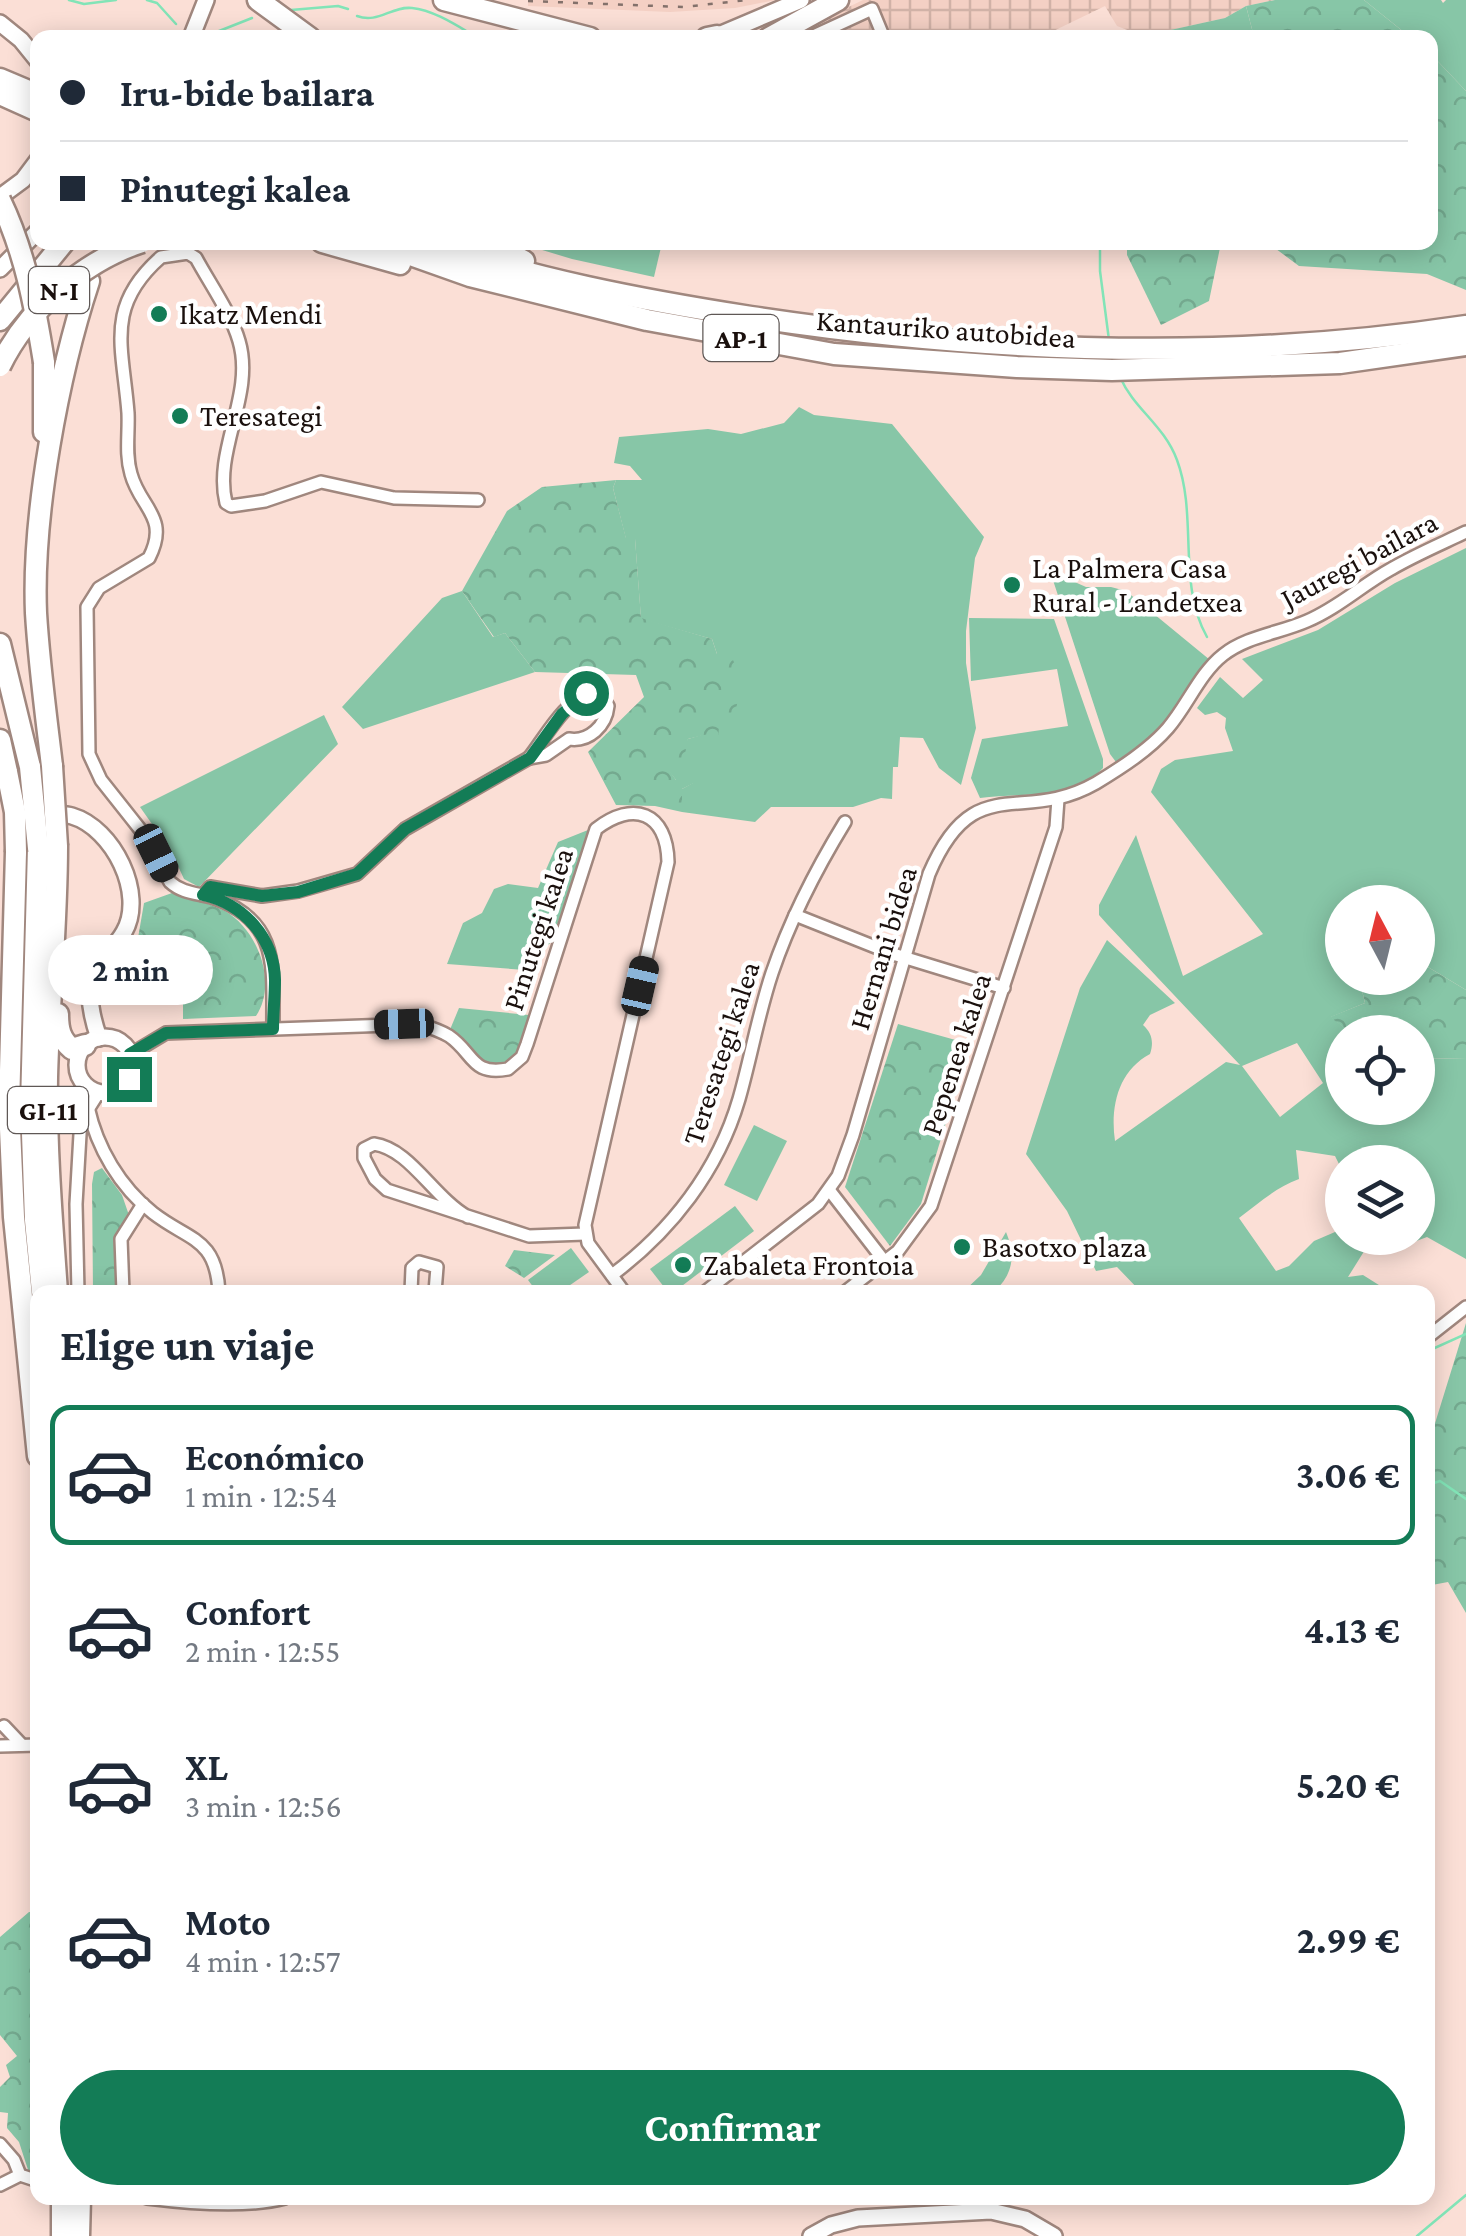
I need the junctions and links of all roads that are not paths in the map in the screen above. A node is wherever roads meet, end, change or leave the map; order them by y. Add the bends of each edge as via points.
1 (206, 0) edge
2 (258, 0) edge
3 (444, 0) edge
4 (802, 0) edge
5 (825, 0) edge
6 (838, 0) edge
7 (275, 7) edge
8 (0, 23) edge
9 (194, 30) edge
10 (301, 30) edge
11 (559, 30) edge
12 (729, 30) edge
13 (760, 30) edge
14 (788, 30) edge
15 (827, 30) edge
16 (881, 30) edge
17 (30, 51) edge
18 (0, 79) edge
19 (30, 92) edge
20 (0, 94) edge
21 (30, 107) edge
22 (30, 171) edge
23 (0, 199) edge
24 (30, 239) edge
25 (57, 250) edge
26 (125, 250) edge
27 (350, 250) edge
28 (397, 250) edge
29 (456, 250) edge
30 (503, 250) edge
31 (0, 269) edge
32 (470, 276) junction
33 (552, 277) junction
34 (89, 282) dead end
35 (0, 320) edge
36 (1466, 326) edge
37 (1466, 345) edge
38 (1018, 357) junction
39 (1212, 358) junction
40 (0, 366) edge
41 (46, 474) junction
42 (478, 500) dead end
43 (1466, 532) edge
44 (1, 648) edge
45 (1222, 656) joint
46 (0, 740) edge
47 (530, 758) junction
48 (41, 767) junction
49 (0, 799) edge
50 (1058, 800) junction
51 (0, 818) edge
52 (844, 822) dead end
53 (30, 850) junction
54 (203, 895) junction
55 (794, 915) junction
56 (56, 927) junction
57 (905, 958) junction
58 (1004, 988) junction
59 (273, 1029) junction
60 (0, 1031) edge
61 (92, 1042) junction
62 (130, 1054) junction
63 (83, 1082) junction
64 (99, 1092) junction
65 (88, 1107) junction
66 (101, 1146) junction
67 (10, 1152) junction
68 (79, 1154) junction
69 (426, 1184) junction
70 (830, 1191) junction
71 (415, 1200) junction
72 (143, 1204) junction
73 (468, 1217) junction
74 (585, 1234) junction
75 (885, 1262) junction
76 (612, 1275) junction
77 (41, 1285) edge
78 (56, 1285) edge
79 (78, 1285) edge
80 (123, 1285) edge
81 (218, 1285) edge
82 (411, 1285) edge
83 (436, 1285) edge
84 (619, 1285) edge
85 (714, 1285) edge
86 (854, 1285) edge
87 (1466, 1307) edge
88 (1435, 1331) edge
89 (30, 1369) edge
90 (1, 1732) edge
91 (22, 1745) junction
92 (30, 1745) edge
93 (0, 2144) edge
94 (20, 2175) junction
95 (30, 2178) edge
96 (0, 2186) edge
97 (62, 2205) edge
98 (80, 2205) edge
99 (62, 2236) edge
100 (79, 2236) edge
101 (811, 2236) edge
102 (1054, 2236) edge

1 - 9 main road
2 - 7 highway
3 - 11 highway
4 - 12 main road
5 - 13 main road
6 - 14 highway
7 - 10 highway
8 - 17 main road
15 - 16 street via 872,9
18 - 19 highway
20 - 21 highway
22 - 23 main road
23 - 41 highway, bridge via 32,289 44,362
24 - 31 main road
25 - 35 highway, N-I
26 - 40 highway, N-I, bridge via 58,291
27 - 32 highway via 436,274
28 - 32 highway, Kantauriko autobidea / AP-1
29 - 33 highway, Kantauriko autobidea / AP-1
30 - 33 highway
32 - 38 highway, Kantauriko autobidea / AP-1 via 646,320 834,354
33 - 38 highway, Kantauriko autobidea / AP-1 via 712,311
34 - 41 highway
36 - 39 highway, Kantauriko autobidea / AP-1
37 - 39 highway, Kantauriko autobidea / AP-1 via 1340,363
38 - 39 highway, Kantauriko autobidea / AP-1
41 - 48 highway via 36,611
42 - 54 street via 394,498 321,482 266,501 226,503 225,465 241,384 239,340 188,253 161,258 127,297 121,345 128,462 152,511 156,536 149,558 99,588 87,607 88,754 170,882
43 - 45 street, Jauregi bailara via 1390,569 1307,622
44 - 48 highway
45 - 50 street, Hernani bidea via 1146,749
46 - 53 highway, bridge
47 - 47 street via 579,698 592,692 606,699 607,716 592,734
47 - 54 street via 405,829 357,874 298,892 262,896 214,887
48 - 53 highway, bridge
49 - 53 highway
50 - 57 street, Hernani bidea via 990,806 953,830 929,874
50 - 58 street, Pepenea kalea via 1056,827
51 - 61 main road via 32,812 72,816 118,859 129,915 91,982
52 - 55 street, Teresategi kalea
53 - 56 highway, GI-11
53 - 60 highway
53 - 67 highway via 16,916
53 - 77 highway via 31,1106
54 - 59 street via 239,910 262,936 274,966
55 - 57 street
55 - 76 street, Teresategi kalea via 739,1099 709,1170 668,1224
56 - 61 highway via 58,1028 72,1048
56 - 78 highway, GI-11 via 47,1078
57 - 58 street
57 - 70 street, Hernani bidea
58 - 75 street, Pepenea kalea via 931,1206
59 - 62 street, Pinutegi kalea via 166,1033
59 - 74 street, Pinutegi kalea via 418,1024 451,1037 485,1070 508,1069 527,1044 596,829 626,812 655,820 664,832 668,862
60 - 67 highway
61 - 62 main road via 114,1038
61 - 63 main road via 77,1068
62 - 64 main road via 129,1079
63 - 64 main road
63 - 68 street
64 - 65 street
65 - 66 street
65 - 68 street
66 - 68 street
66 - 72 street
67 - 89 highway
68 - 79 street
69 - 71 street
69 - 71 street via 394,1150 374,1144 364,1149 381,1186
69 - 73 street
70 - 75 street
70 - 85 street, Hernani bidea
71 - 73 street
72 - 80 street via 121,1239
72 - 81 street via 204,1244
73 - 74 street via 530,1236
74 - 76 street
75 - 86 street, Pepenea kalea
76 - 84 street
82 - 83 street via 419,1262 437,1267
87 - 88 street
90 - 91 street
90 - 91 street
91 - 92 street
93 - 94 street
94 - 95 street
94 - 96 street
97 - 99 highway
98 - 100 highway
101 - 102 main road via 858,2218 992,2211 1025,2218

